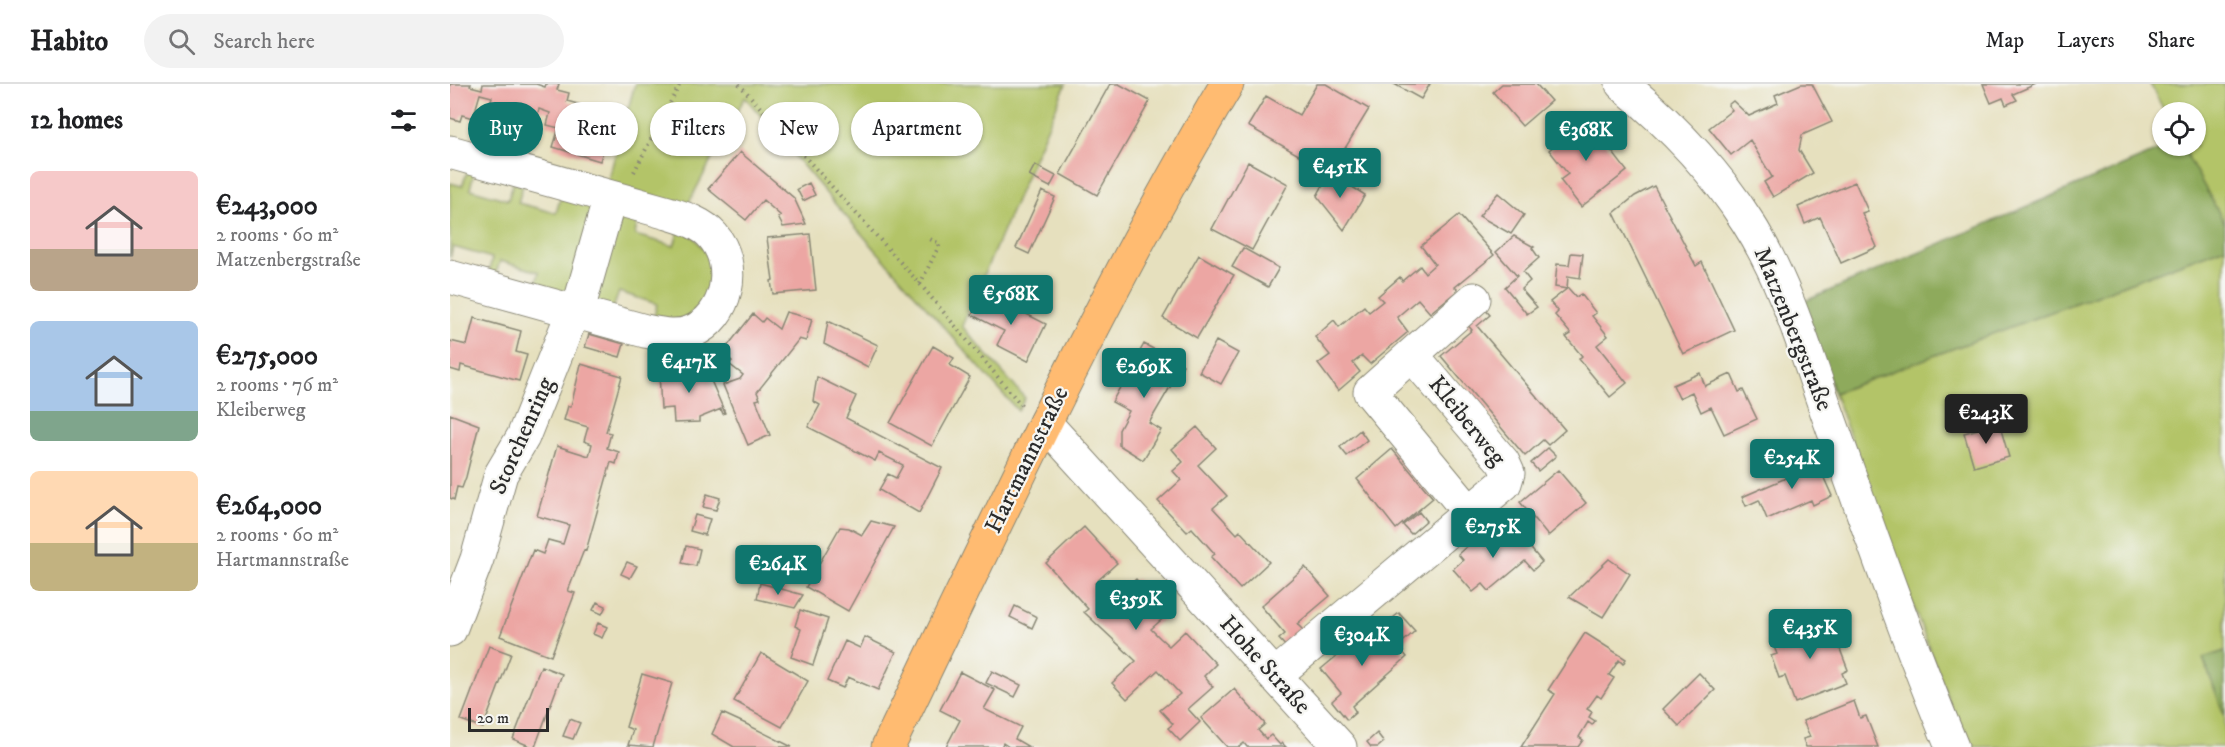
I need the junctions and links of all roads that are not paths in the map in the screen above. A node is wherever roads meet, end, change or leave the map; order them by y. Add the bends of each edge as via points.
1 (1227, 84) edge
2 (1636, 87) edge
3 (450, 152) edge
4 (615, 198) junction
5 (450, 277) edge
6 (1474, 299) dead end
7 (573, 312) junction
8 (1412, 354) junction
9 (1045, 423) junction
10 (1470, 513) junction
11 (450, 630) edge
12 (1274, 676) junction
13 (888, 747) edge
14 (1340, 747) edge
15 (1952, 747) edge

1 - 9 main road, Hartmannstraße via 1182,160
2 - 15 street, Matzenbergstraße via 1722,186 1748,222 1770,264
3 - 4 street
4 - 7 street, Storchenring via 580,303
4 - 7 street via 683,218 713,236 727,269 724,295 711,317 698,328 673,336
5 - 7 street
6 - 8 street, Kleiberweg
7 - 11 street, Storchenring via 523,437 501,474 477,559
8 - 10 street, Kleiberweg via 1495,452 1508,473 1498,491
8 - 10 street, Kleiberweg via 1370,392
9 - 12 street, Hohe Straße
9 - 13 main road, Hartmannstraße
10 - 12 street, Kleiberweg
12 - 14 street, Hohe Straße

